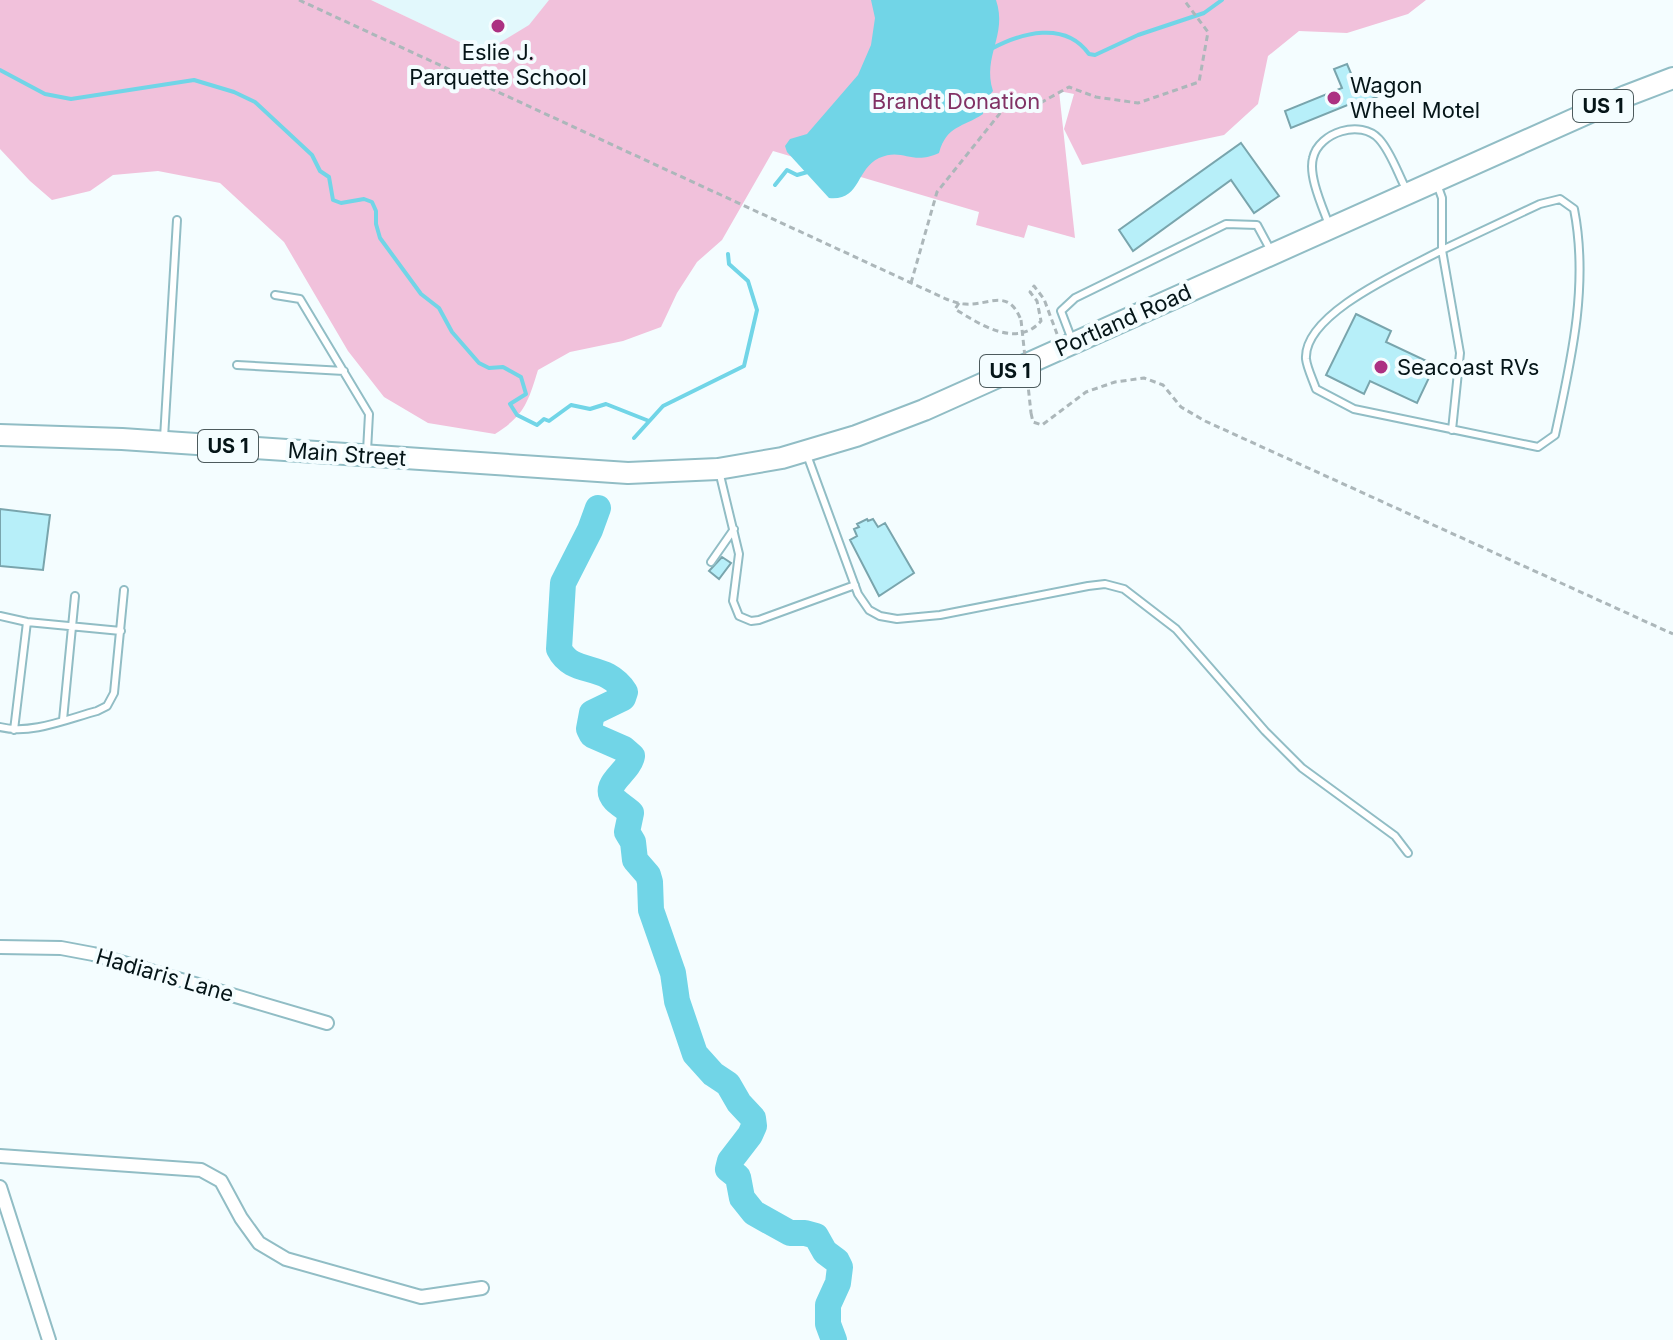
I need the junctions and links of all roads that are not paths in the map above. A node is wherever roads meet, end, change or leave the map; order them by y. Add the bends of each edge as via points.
1 (1673, 78) edge
2 (1435, 181) junction
3 (1408, 193) junction
4 (177, 220) dead end
5 (1331, 228) junction
6 (1442, 250) junction
7 (1271, 253) junction
8 (275, 295) dead end
9 (1068, 345) junction
10 (237, 365) dead end
11 (344, 371) junction
12 (1452, 430) junction
13 (0, 435) edge
14 (164, 442) junction
15 (806, 452) junction
16 (367, 455) junction
17 (455, 463) joint
18 (718, 469) junction
19 (734, 529) junction
20 (711, 562) dead end
21 (855, 585) junction
22 (124, 590) dead end
23 (75, 596) dead end
24 (0, 616) edge
25 (27, 622) junction
26 (72, 626) junction
27 (121, 631) junction
28 (63, 720) junction
29 (0, 727) edge
30 (14, 730) junction
31 (1408, 853) dead end
32 (0, 947) edge
33 (327, 1023) dead end
34 (0, 1156) edge
35 (0, 1187) edge
36 (482, 1288) dead end
37 (49, 1340) edge

1 - 2 main road, Portland Road / US 1
2 - 3 main road, Portland Road / US 1
2 - 6 lane via 1442,198
3 - 5 main road, Portland Road / US 1
3 - 5 lane via 1379,139 1364,129 1344,130 1320,142 1312,160 1317,193
4 - 14 lane
5 - 7 main road, Portland Road / US 1
6 - 12 lane via 1460,353
6 - 12 lane via 1331,314 1309,342 1306,360 1316,389 1354,409
6 - 12 lane via 1560,199 1574,209 1581,244 1575,344 1555,435 1538,447
7 - 9 main road, Portland Road / US 1
7 - 9 lane via 1257,225 1226,224 1075,298 1061,311
8 - 11 lane via 300,299
9 - 15 main road, Portland Road / US 1 via 887,425
10 - 11 lane
11 - 16 lane via 369,414
13 - 14 main road, Main Street / US 1
14 - 16 main road, Main Street / US 1
15 - 18 main road, Portland Road / US 1
15 - 21 lane
16 - 17 main road, Main Street / US 1
17 - 18 main road, Portland Road / US 1 via 628,473
18 - 19 lane
19 - 20 lane
19 - 21 lane via 739,554 733,601 744,619 759,620
21 - 31 lane via 869,610 897,619 1088,586 1124,589 1176,629 1302,768 1395,836
22 - 27 lane
23 - 26 lane
24 - 25 lane
25 - 26 lane
25 - 30 lane
26 - 27 lane
26 - 28 lane
27 - 28 lane via 110,702
28 - 30 lane
29 - 30 lane
32 - 33 street, Hadiaris Lane via 93,954
34 - 36 street via 201,1170 221,1181 259,1243 286,1259 421,1297
35 - 37 street

